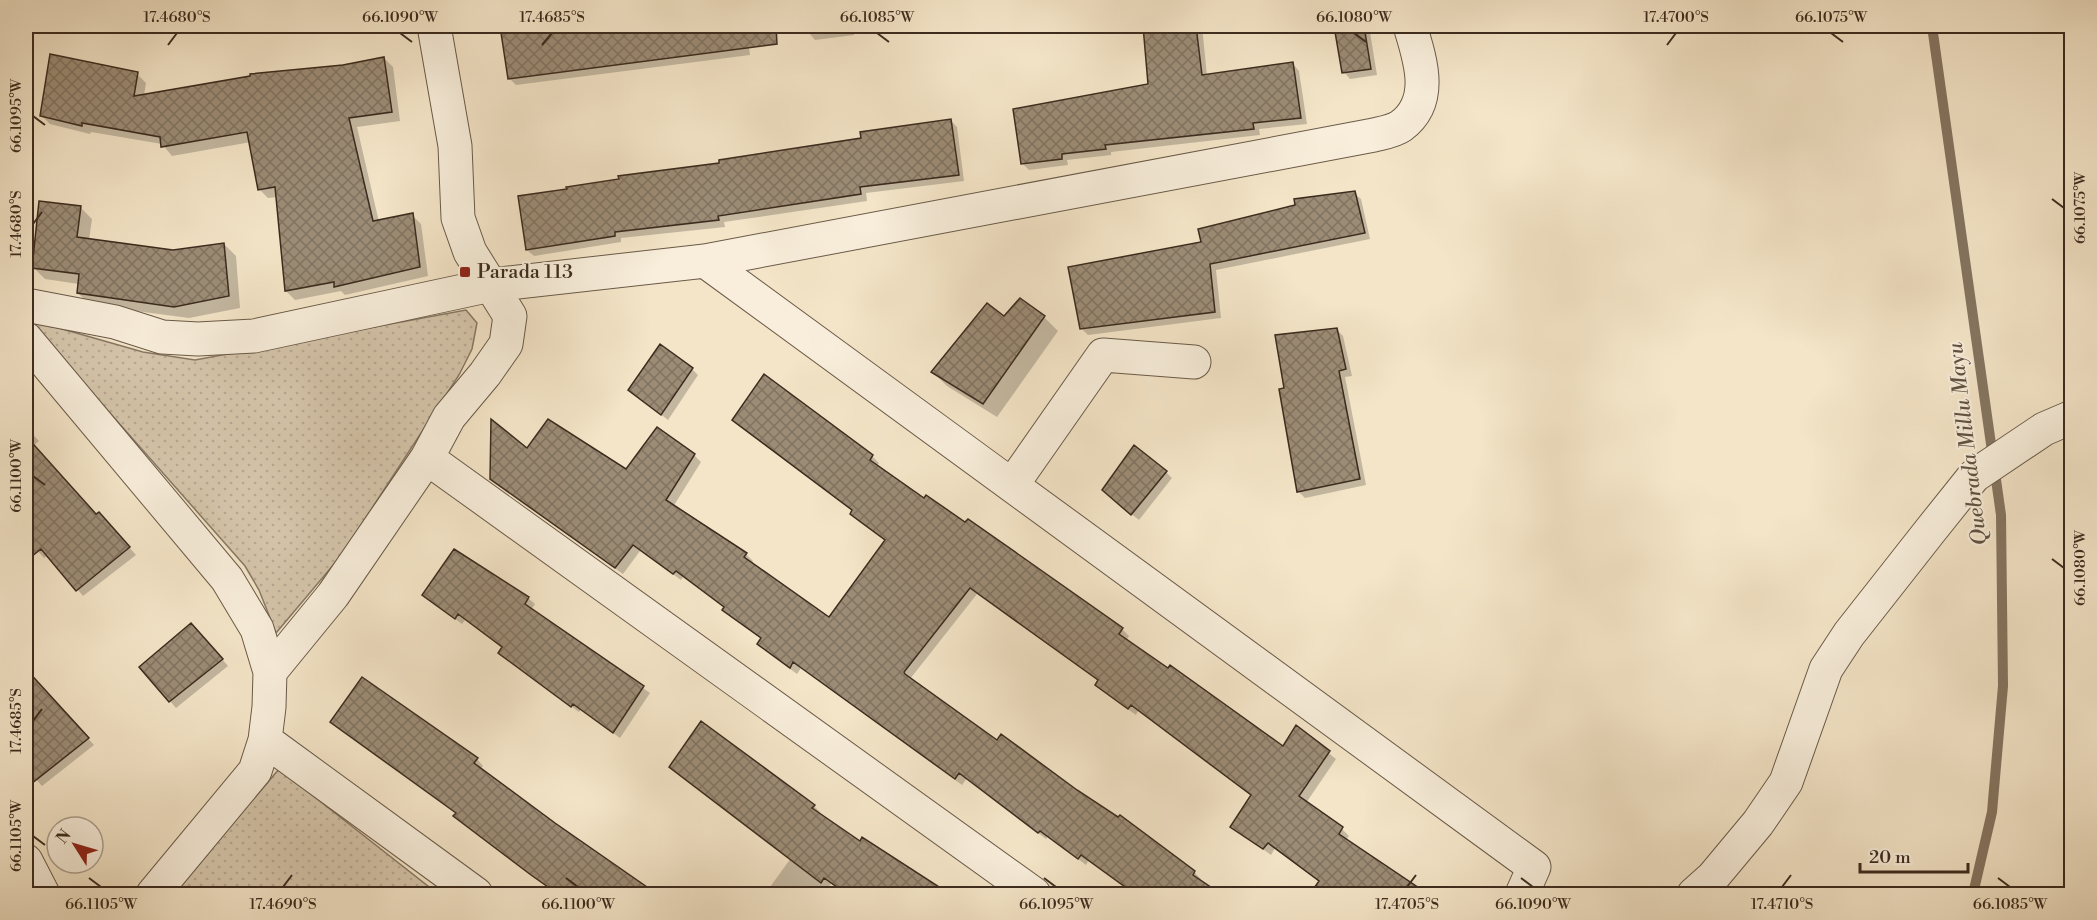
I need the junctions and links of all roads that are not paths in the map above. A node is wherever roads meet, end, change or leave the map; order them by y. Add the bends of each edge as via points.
1 (434, 26) edge
2 (1410, 26) edge
3 (705, 261) junction
4 (490, 285) junction
5 (26, 304) edge
6 (26, 339) edge
7 (1194, 362) dead end
8 (2072, 417) edge
9 (427, 458) junction
10 (1012, 485) junction
11 (270, 672) junction
12 (265, 740) junction
13 (26, 861) edge
14 (43, 894) edge
15 (153, 894) edge
16 (476, 894) edge
17 (1034, 894) edge
18 (1522, 894) edge
19 (1694, 894) edge

1 - 4 street via 455,147 458,218 470,252
2 - 3 street via 1423,80 1420,106 1400,126 1374,135
3 - 4 street
3 - 10 street
4 - 5 street via 254,336 198,339 162,337 115,322
4 - 9 street via 510,316 506,344 448,417
6 - 11 street via 226,579 256,629
7 - 10 street via 1104,355
8 - 19 street via 2044,429 1974,476 1878,597 1826,669 1786,782 1758,823
9 - 11 street via 333,595
9 - 17 street
10 - 18 street via 1533,867
11 - 12 street
12 - 15 street via 255,771
12 - 16 street
13 - 14 street

